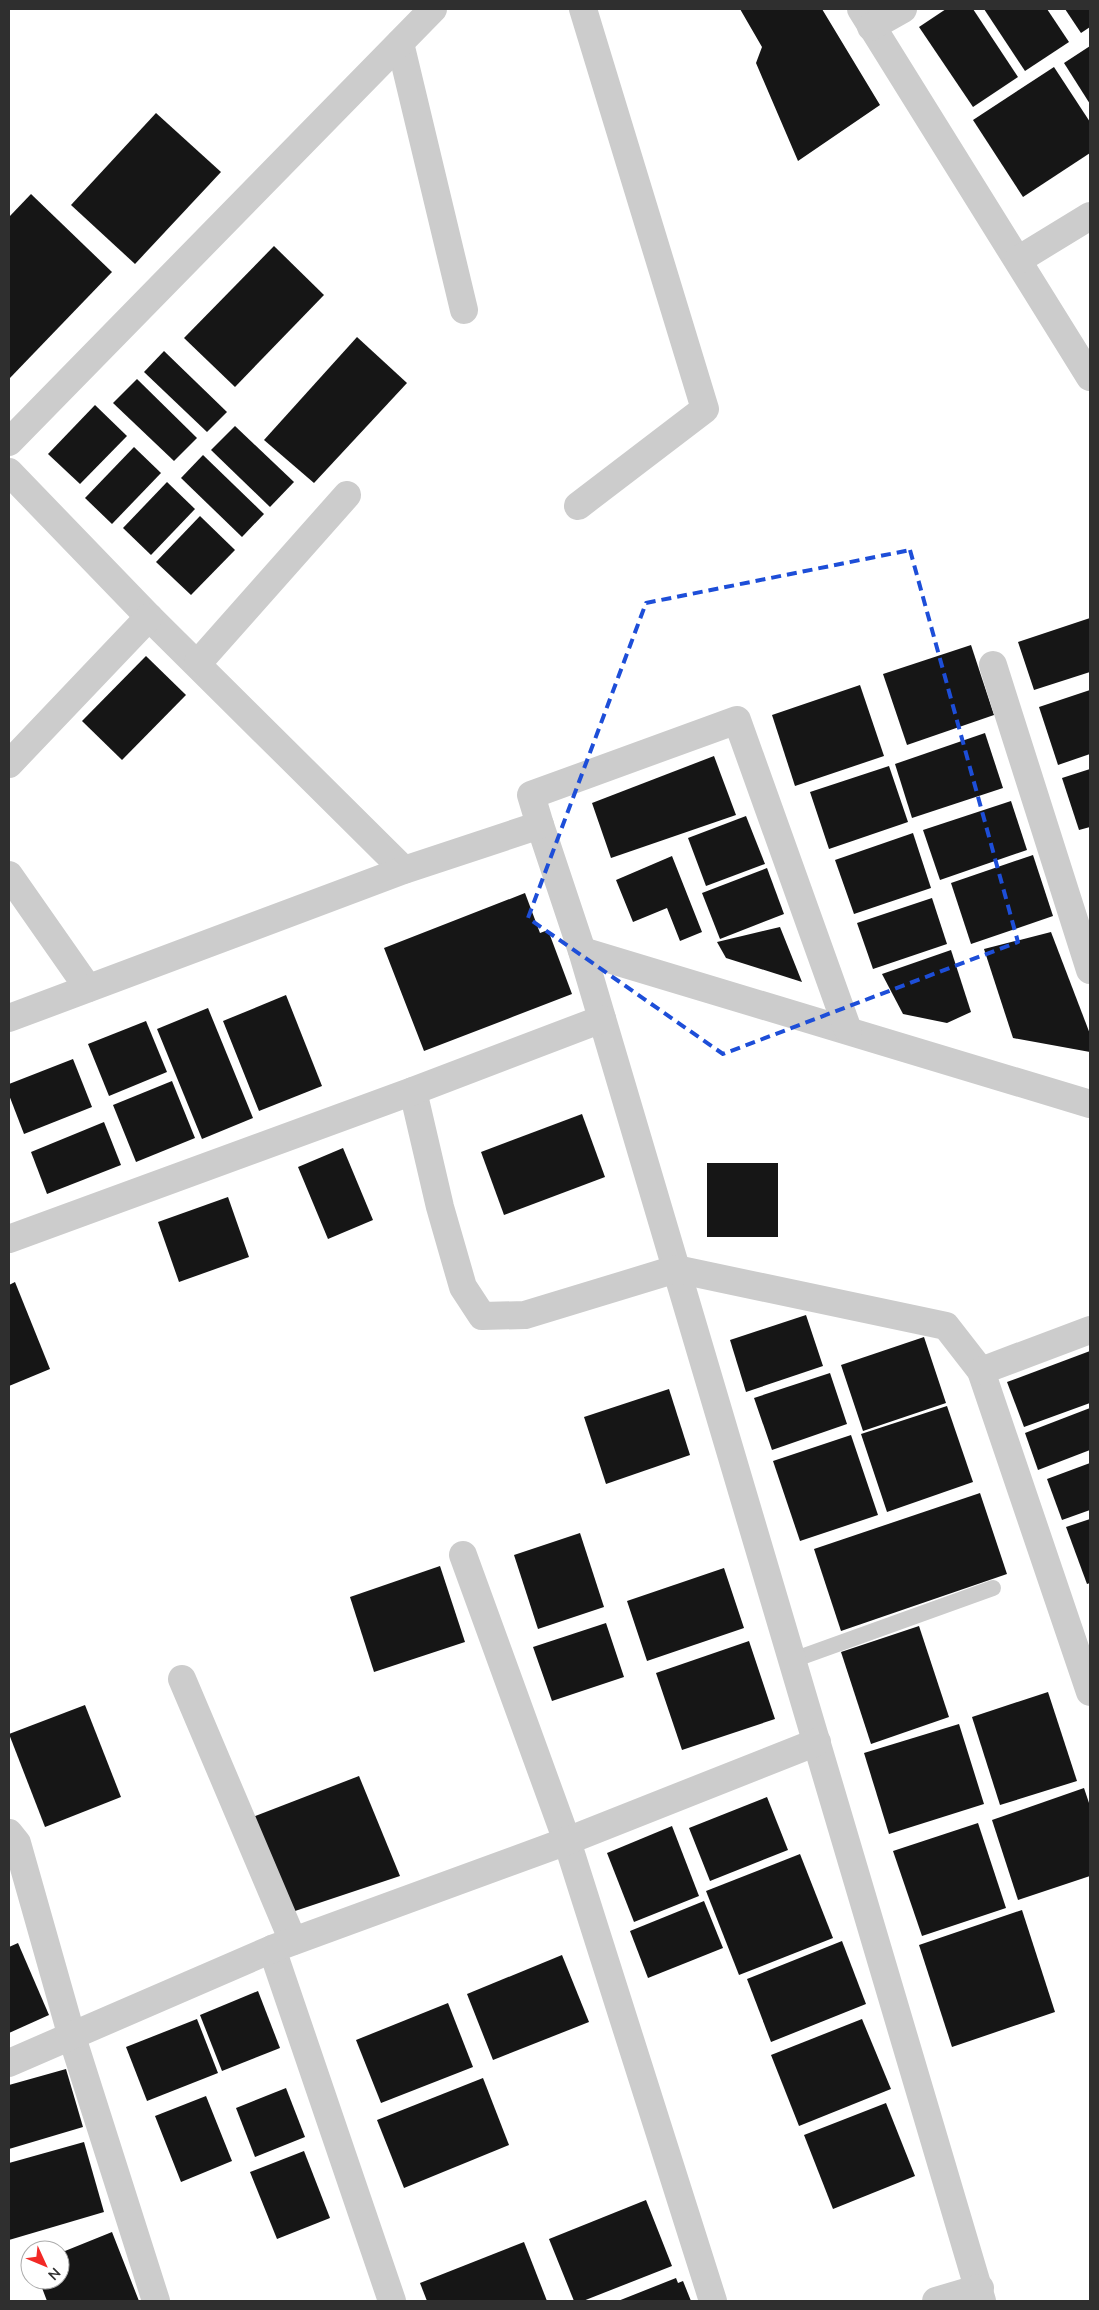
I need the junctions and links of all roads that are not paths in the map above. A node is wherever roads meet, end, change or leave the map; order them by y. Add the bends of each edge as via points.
1 (433, 9) edge
2 (583, 9) edge
3 (903, 9) edge
4 (866, 18) edge
5 (400, 42) junction
6 (1090, 216) edge
7 (1018, 260) junction
8 (464, 310) dead end
9 (1090, 377) edge
10 (9, 442) edge
11 (9, 472) edge
12 (347, 495) dead end
13 (578, 506) dead end
14 (149, 617) junction
15 (198, 663) junction
16 (993, 665) dead end
17 (9, 764) edge
18 (540, 825) junction
19 (404, 870) junction
20 (9, 875) edge
21 (582, 951) junction
22 (1090, 970) edge
23 (88, 988) junction
24 (9, 1018) edge
25 (602, 1019) junction
26 (848, 1030) junction
27 (413, 1091) junction
28 (1090, 1104) edge
29 (9, 1238) edge
30 (676, 1269) junction
31 (1090, 1330) edge
32 (980, 1371) junction
33 (463, 1556) dead end
34 (993, 1588) dead end
35 (793, 1660) junction
36 (182, 1679) dead end
37 (1090, 1692) edge
38 (817, 1742) junction
39 (9, 1833) edge
40 (567, 1841) junction
41 (282, 1945) junction
42 (72, 2037) junction
43 (9, 2063) edge
44 (981, 2294) edge
45 (156, 2301) edge
46 (392, 2301) edge
47 (713, 2301) edge
48 (936, 2301) edge

1 - 5 street
2 - 13 street via 705,409
3 - 4 street
4 - 7 street
5 - 8 street
5 - 10 street
6 - 7 street
7 - 9 street
11 - 14 street
12 - 15 street
14 - 15 street
14 - 17 street
15 - 19 street
16 - 22 street
18 - 19 street
18 - 21 street
18 - 26 street via 532,795 737,720
19 - 23 street
20 - 23 street
21 - 25 street
21 - 26 street
23 - 24 street
25 - 27 street
25 - 30 street
26 - 28 street
27 - 29 street
27 - 30 street via 440,1207 463,1287 482,1316 526,1315
30 - 32 street via 946,1326
30 - 35 street
31 - 32 street
32 - 37 street
33 - 40 street
34 - 35 lane
35 - 38 street
36 - 41 street
38 - 40 street
38 - 44 street
39 - 42 street via 17,1843
40 - 41 street
40 - 47 street
41 - 42 street
41 - 46 street
42 - 43 street
42 - 45 street
44 - 48 street

